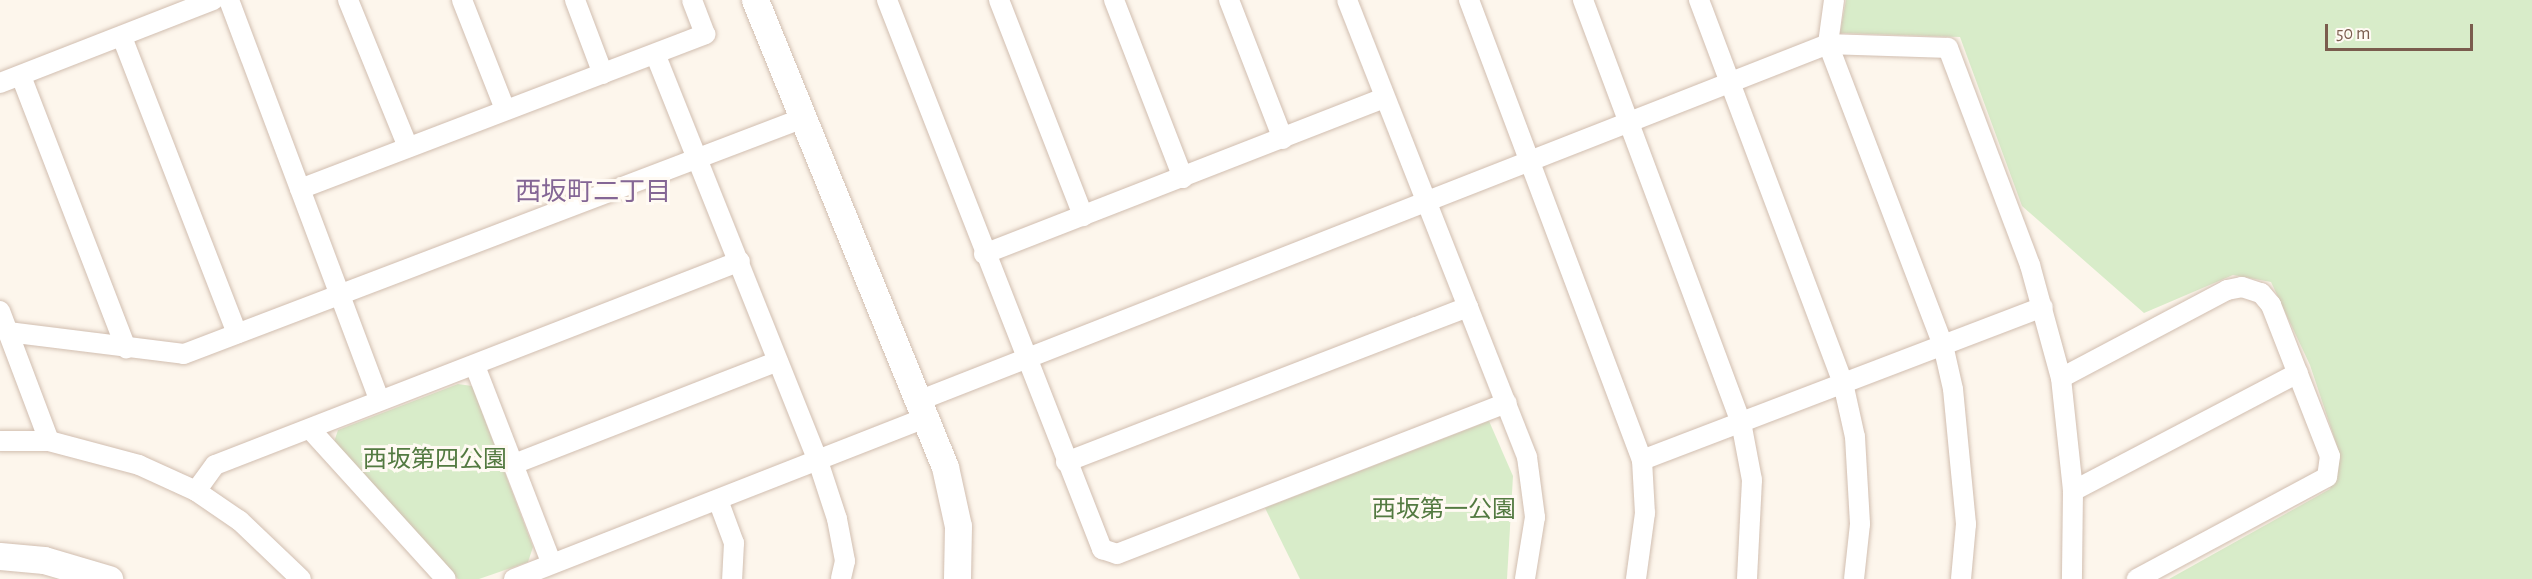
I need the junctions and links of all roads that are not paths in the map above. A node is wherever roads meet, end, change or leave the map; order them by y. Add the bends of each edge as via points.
1 (213, 0) edge
2 (229, 0) edge
3 (348, 0) edge
4 (462, 0) edge
5 (575, 0) edge
6 (692, 0) edge
7 (755, 0) edge
8 (887, 0) edge
9 (999, 0) edge
10 (1114, 0) edge
11 (1229, 0) edge
12 (1347, 0) edge
13 (1469, 0) edge
14 (1583, 0) edge
15 (1699, 0) edge
16 (1834, 0) edge
17 (122, 37) junction
18 (1828, 44) junction
19 (656, 56) junction
20 (603, 74) junction
21 (21, 76) junction
22 (0, 83) edge
23 (1730, 83) junction
24 (1384, 98) junction
25 (505, 109) junction
26 (806, 117) junction
27 (1631, 122) junction
28 (1283, 139) junction
29 (408, 147) junction
30 (698, 159) junction
31 (1531, 161) junction
32 (1183, 178) junction
33 (300, 189) junction
34 (1426, 202) junction
35 (1083, 216) junction
36 (984, 254) junction
37 (740, 261) junction
38 (340, 296) junction
39 (1468, 307) junction
40 (2043, 307) junction
41 (0, 312) edge
42 (8, 332) junction
43 (237, 333) junction
44 (1943, 345) junction
45 (126, 348) junction
46 (1025, 359) junction
47 (778, 361) junction
48 (475, 366) junction
49 (2298, 374) junction
50 (2061, 378) junction
51 (1843, 383) junction
52 (379, 399) junction
53 (1507, 403) junction
54 (922, 409) junction
55 (1741, 422) junction
56 (310, 429) junction
57 (0, 441) edge
58 (49, 441) junction
59 (817, 458) junction
60 (1642, 460) junction
61 (1066, 462) junction
62 (514, 464) junction
63 (196, 491) junction
64 (2073, 491) junction
65 (718, 501) junction
66 (0, 556) edge
67 (551, 562) junction
68 (109, 579) edge
69 (301, 579) edge
70 (446, 579) edge
71 (514, 579) edge
72 (732, 579) edge
73 (841, 579) edge
74 (957, 579) edge
75 (1525, 579) edge
76 (1636, 579) edge
77 (1747, 579) edge
78 (1854, 579) edge
79 (1961, 579) edge
80 (2072, 579) edge
81 (2137, 579) edge

1 - 17 street
2 - 33 street
3 - 29 street
4 - 25 street
5 - 20 street
6 - 19 street via 705,34
7 - 26 street
8 - 36 street
9 - 35 street
10 - 32 street
11 - 28 street
12 - 24 street
13 - 31 street
14 - 27 street
15 - 23 street
16 - 18 street
17 - 21 street
17 - 43 street
18 - 23 street
18 - 40 street via 1948,48
18 - 44 street
19 - 20 street
19 - 30 street
20 - 25 street
21 - 22 street
21 - 45 street
23 - 27 street
23 - 51 street
24 - 28 street
24 - 34 street
25 - 29 street
26 - 30 street
26 - 54 street
27 - 31 street
27 - 55 street
28 - 32 street
29 - 33 street
30 - 37 street
30 - 38 street
31 - 34 street
31 - 60 street
32 - 35 street
33 - 38 street
34 - 39 street
34 - 46 street
35 - 36 street
36 - 46 street
37 - 47 street
37 - 48 street
38 - 43 street
38 - 52 street
39 - 53 street
39 - 61 street
40 - 44 street
40 - 50 street
41 - 42 street
42 - 45 street
42 - 58 street
43 - 45 street via 184,354
44 - 51 street
44 - 79 street via 1960,440 1966,524
46 - 54 street
46 - 61 street
47 - 59 street
47 - 62 street
48 - 52 street
48 - 62 street
49 - 50 street via 2271,305 2261,293 2242,287 2227,290
49 - 64 street
49 - 81 street via 2330,456 2327,477
50 - 64 street
51 - 55 street
51 - 78 street via 1855,437 1858,502
52 - 56 street
53 - 61 street via 1117,554 1102,549
53 - 75 street via 1527,457 1534,517
54 - 59 street
54 - 74 street via 945,467 958,526
55 - 60 street
55 - 77 street via 1752,480
56 - 63 street via 215,465
56 - 70 street
57 - 58 street
58 - 63 street via 139,465
59 - 65 street
59 - 73 street via 837,519 844,561
60 - 76 street via 1645,513
62 - 67 street
63 - 69 street via 240,521
64 - 80 street
65 - 67 street
65 - 72 street via 734,543
66 - 68 street via 45,560
67 - 71 street

